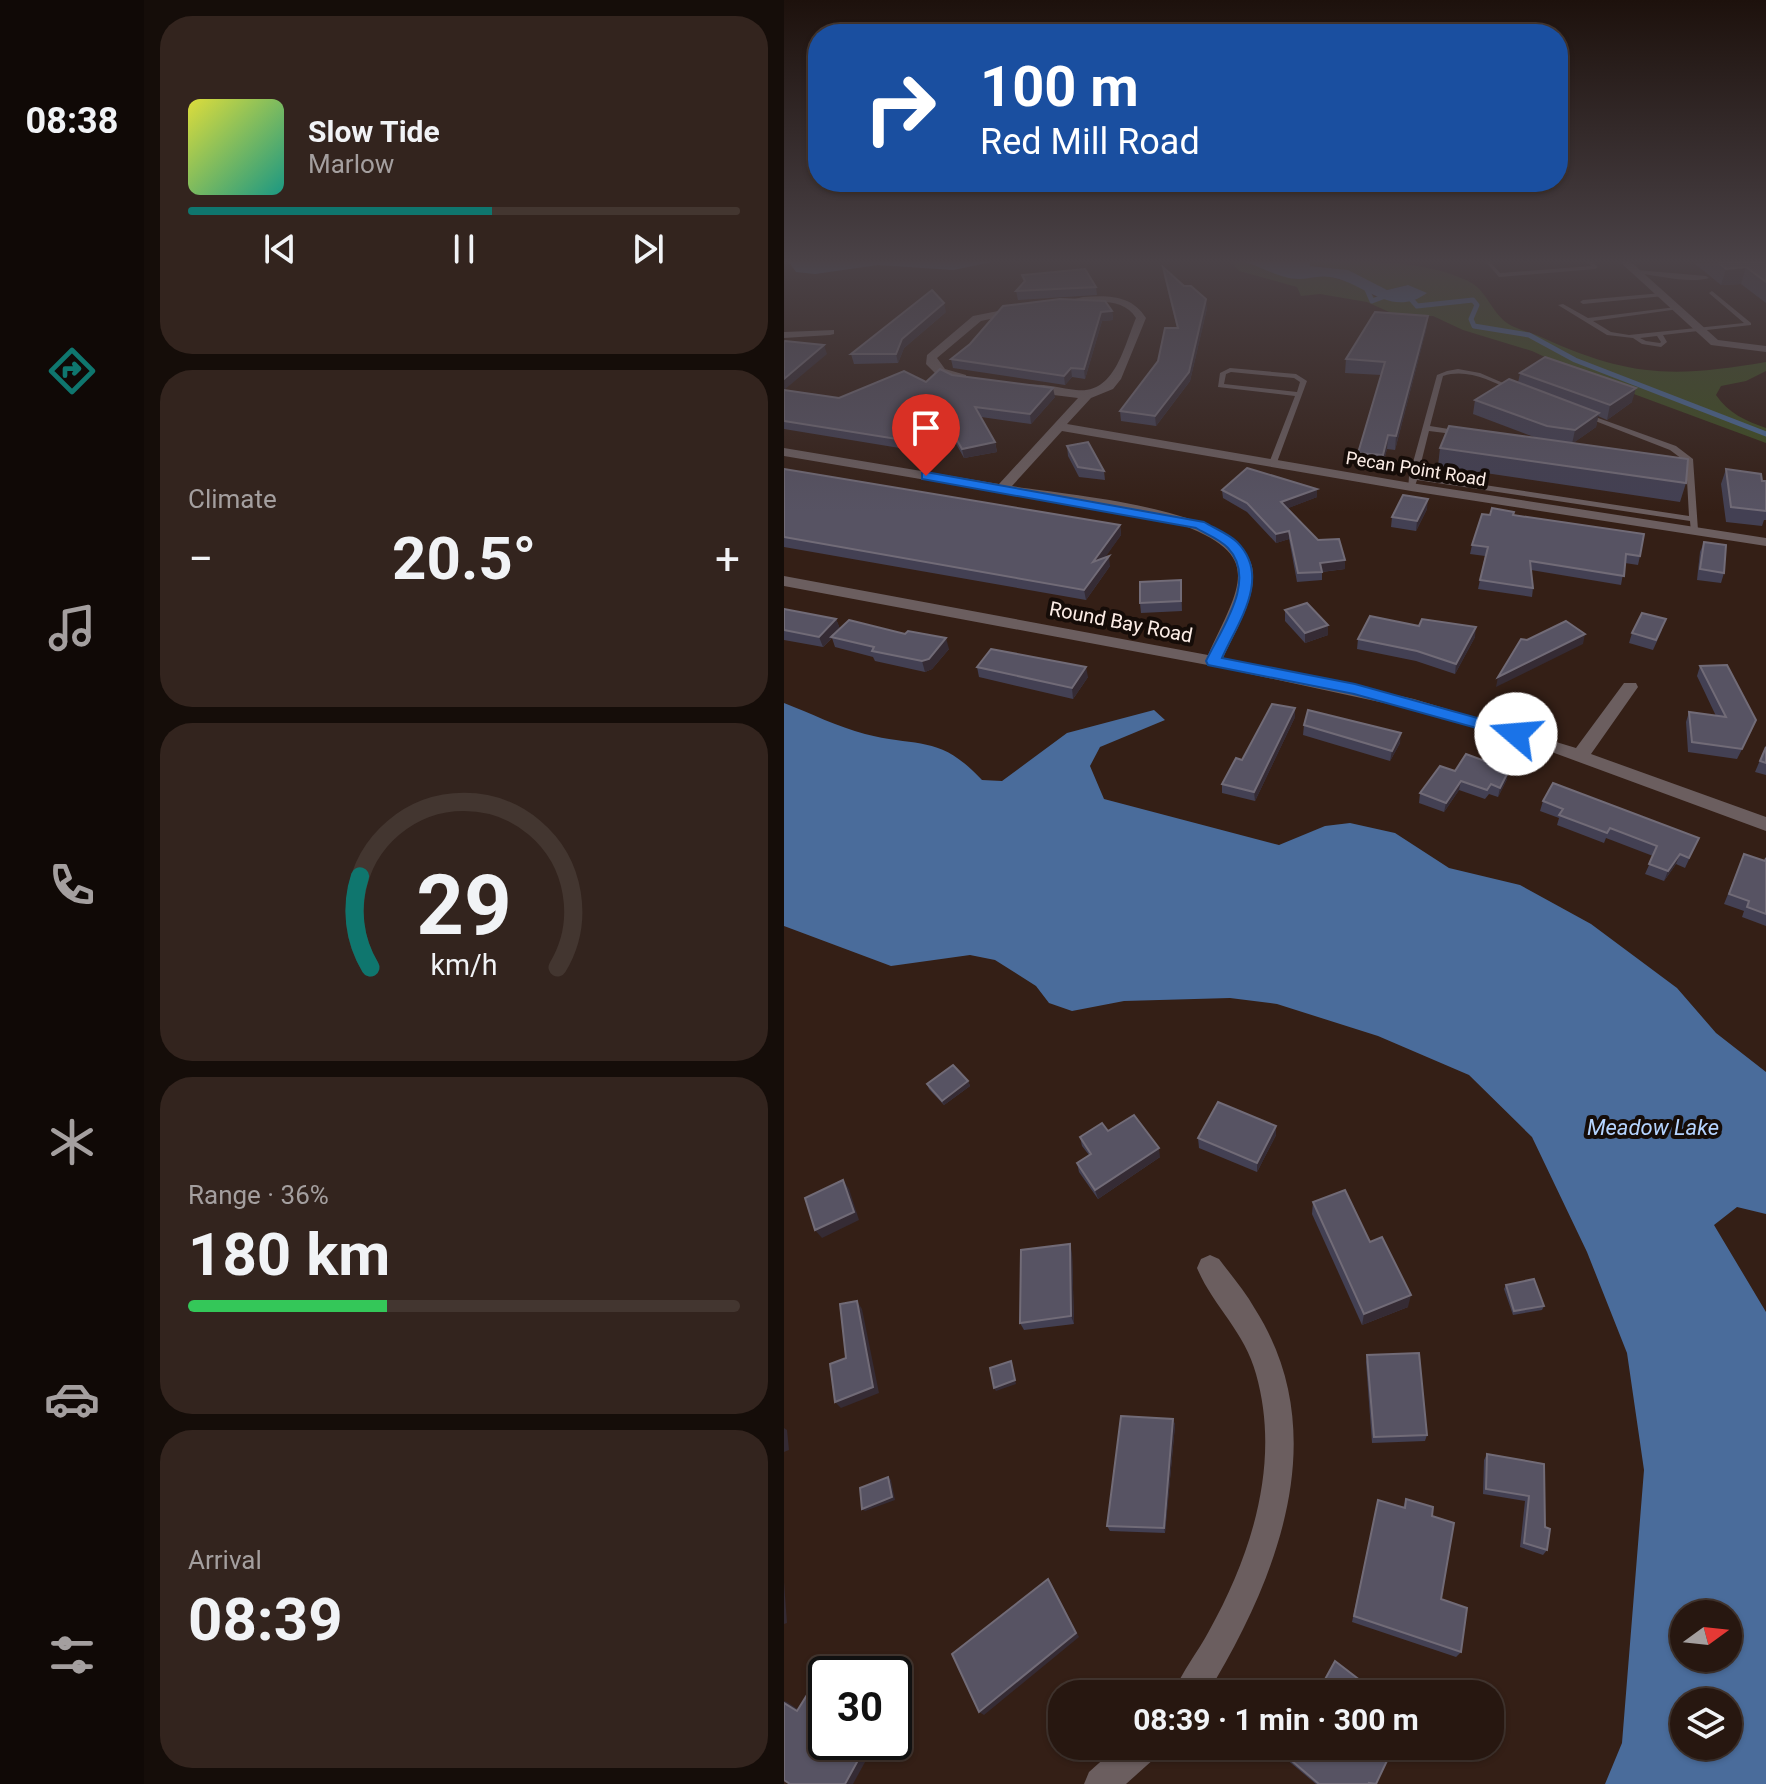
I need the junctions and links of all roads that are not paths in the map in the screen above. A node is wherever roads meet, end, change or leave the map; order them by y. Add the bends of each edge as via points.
1 (945, 345) edge
2 (1130, 345) edge
3 (1723, 345) edge
4 (1766, 349) edge
5 (983, 381) edge
6 (1012, 386) edge
7 (1299, 394) junction
8 (1527, 394) edge
9 (1087, 395) junction
10 (1571, 410) edge
11 (1061, 427) junction
12 (1426, 428) junction
13 (1473, 435) edge
14 (784, 452) edge
15 (1273, 463) junction
16 (1677, 465) edge
17 (1692, 467) junction
18 (1412, 482) junction
19 (1003, 488) junction
20 (1694, 525) junction
21 (1766, 542) edge
22 (784, 581) edge
23 (1213, 661) junction
24 (1630, 687) dead end
25 (1580, 756) junction
26 (1766, 824) edge
27 (1210, 1268) dead end
28 (1198, 1680) edge
29 (1128, 1760) edge
30 (1101, 1784) edge

1 - 5 street via 931,357 932,364 941,372
2 - 9 street via 1109,386
3 - 4 street
6 - 9 street
7 - 7 lane via 1304,381 1296,376 1230,370 1223,373 1220,386
7 - 15 lane
8 - 12 lane via 1469,372 1446,372 1440,375
9 - 11 street
10 - 17 lane via 1673,448
11 - 15 street, Pecan Point Road
11 - 19 street
12 - 13 lane
12 - 18 lane
14 - 19 street
15 - 18 street, Pecan Point Road
16 - 17 lane
17 - 20 lane
18 - 20 street, Pecan Point Road
19 - 23 street via 1177,518 1216,532 1232,544 1247,568 1248,583
20 - 21 street, Pecan Point Road
22 - 23 street, Round Bay Road
23 - 25 street, Round Bay Road via 1414,704
24 - 25 street
25 - 26 street, Round Bay Road
27 - 28 street via 1237,1300 1262,1349 1279,1435 1269,1534 1226,1638
29 - 30 street

